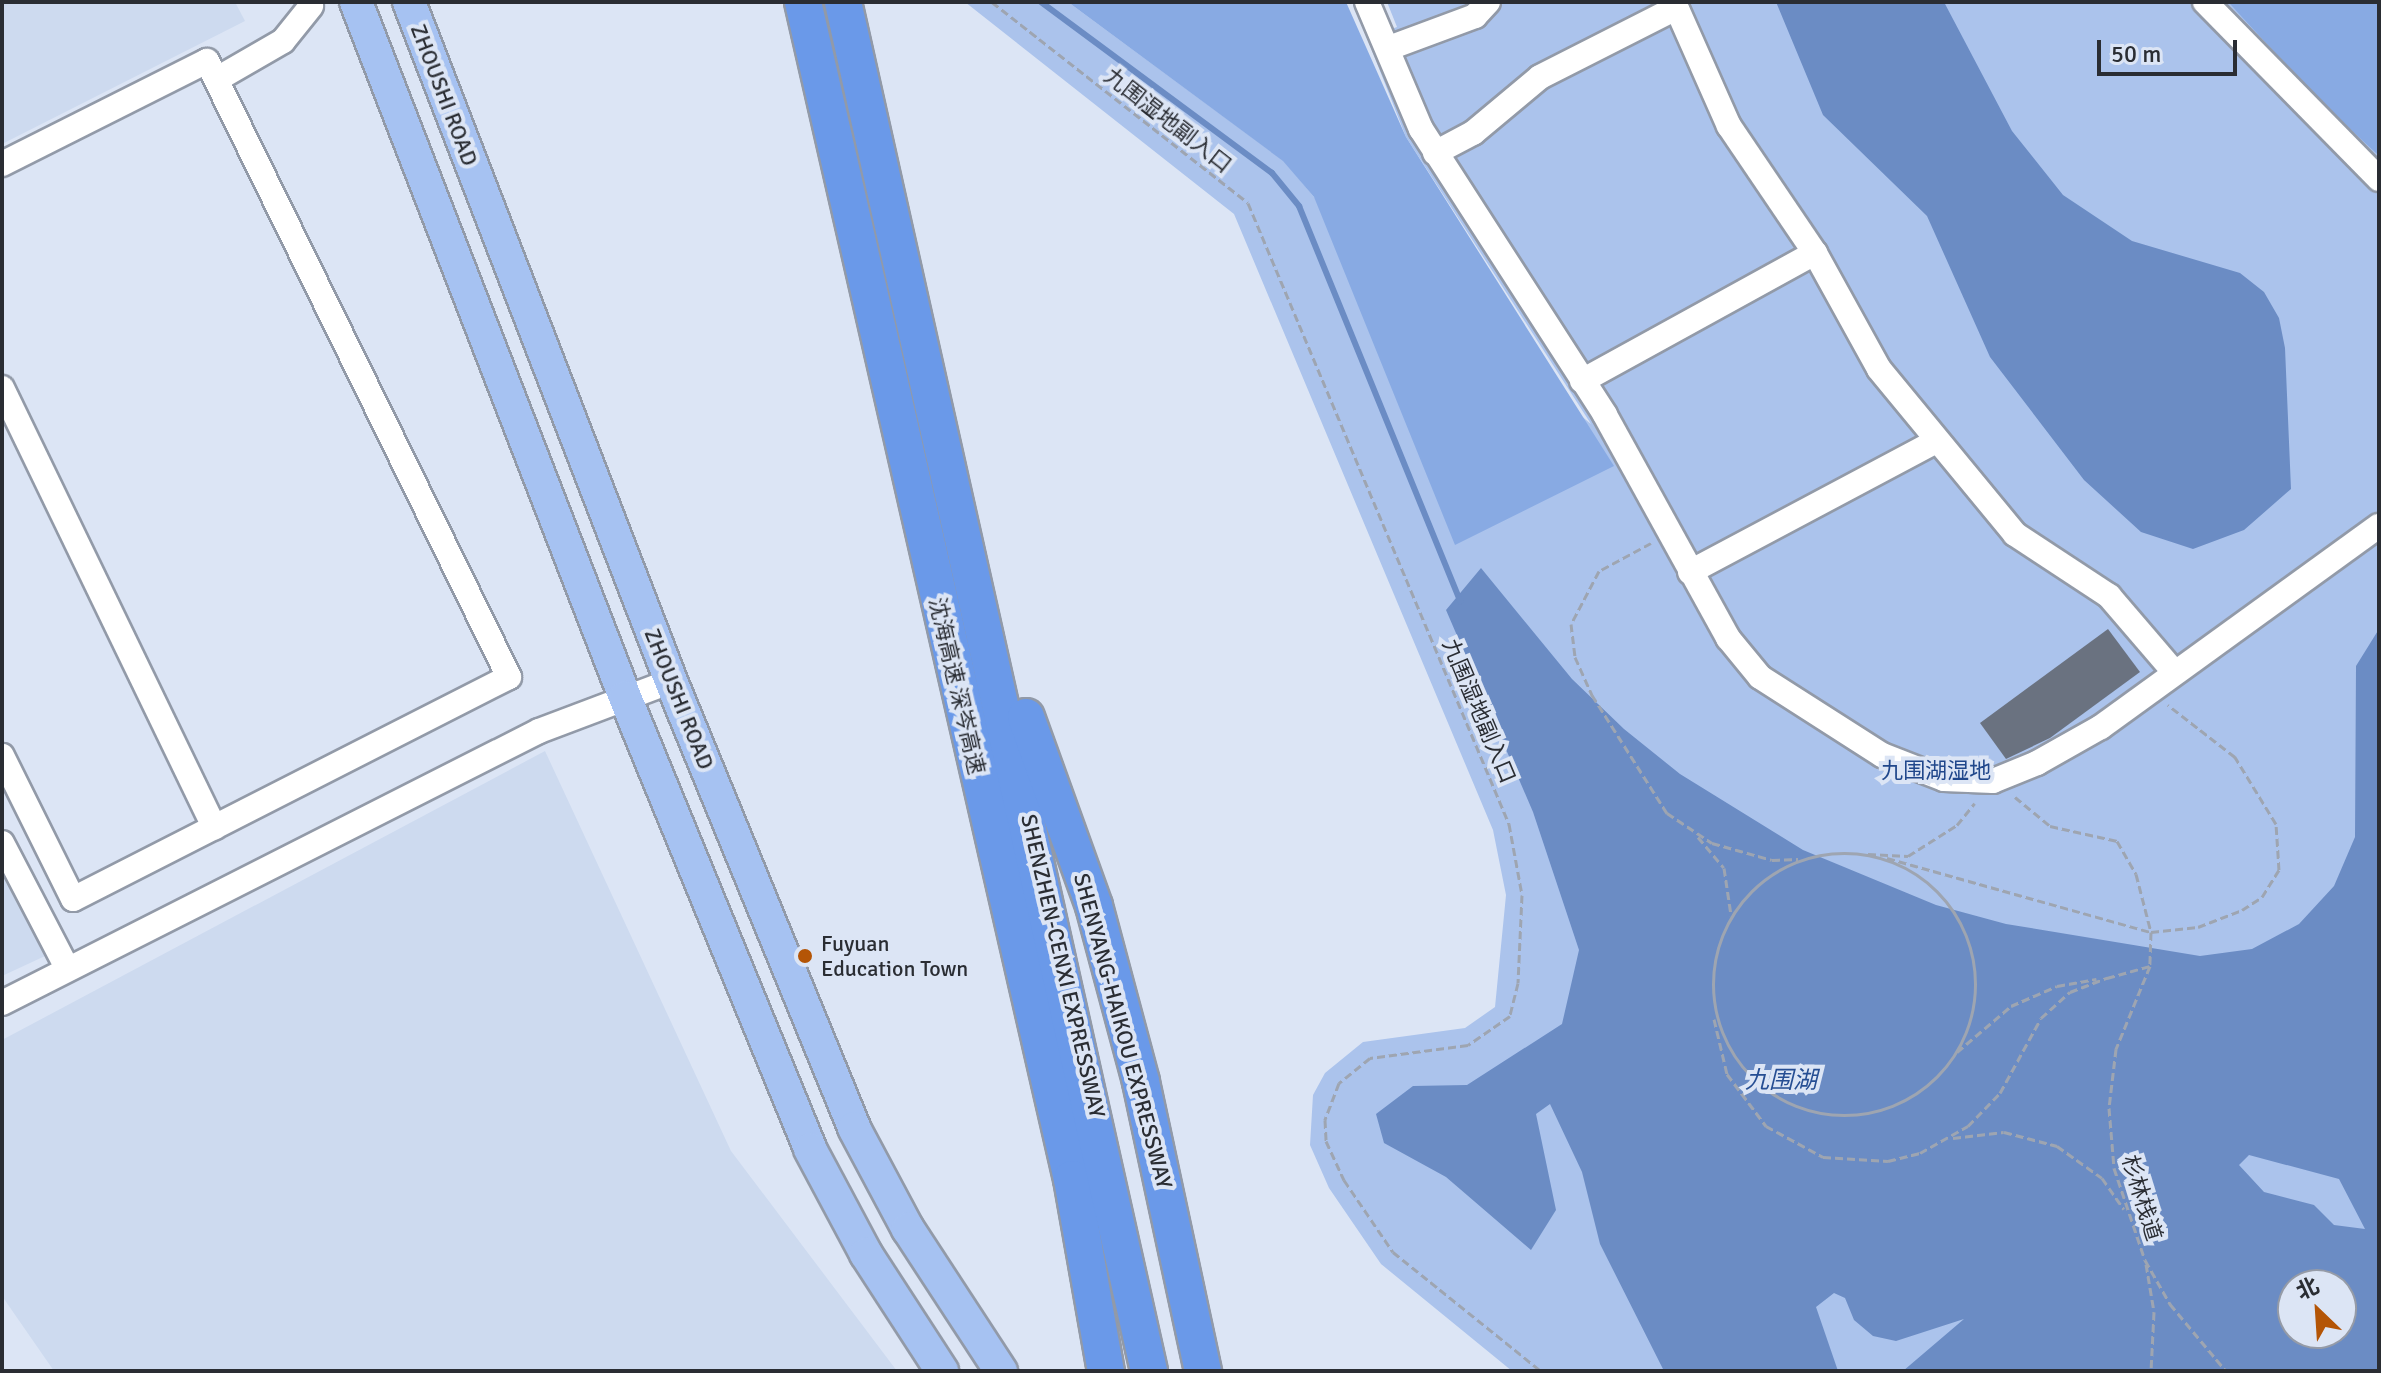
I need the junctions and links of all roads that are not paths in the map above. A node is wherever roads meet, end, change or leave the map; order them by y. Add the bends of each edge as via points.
1 (356, 2) edge
2 (409, 2) edge
3 (803, 2) edge
4 (843, 2) edge
5 (1367, 2) edge
6 (1488, 2) edge
7 (2205, 2) edge
8 (312, 3) edge
9 (1675, 5) edge
10 (1389, 48) junction
11 (219, 78) junction
12 (1435, 153) junction
13 (2, 164) edge
14 (2379, 179) edge
15 (1815, 253) junction
16 (1582, 381) junction
17 (2, 388) edge
18 (1936, 441) junction
19 (2379, 526) edge
20 (971, 561) junction
21 (1690, 572) junction
22 (2175, 673) junction
23 (671, 681) junction
24 (625, 697) junction
25 (2, 756) edge
26 (214, 827) junction
27 (2, 843) edge
28 (66, 966) junction
29 (2, 1003) edge
30 (942, 1371) edge
31 (1001, 1371) edge
32 (1106, 1371) edge
33 (1149, 1371) edge
34 (1203, 1371) edge

1 - 24 main road
2 - 23 main road, ZHOUSHI ROAD
3 - 32 highway, 沈海高速 深岑高速 via 1072,1179
4 - 20 highway
5 - 10 street
6 - 10 street via 1475,16
7 - 14 street
8 - 11 street via 283,41
9 - 12 street via 1540,77 1473,133
9 - 15 street via 1729,126
10 - 12 street
11 - 13 street via 207,61
11 - 26 street via 509,677
12 - 16 street
15 - 16 street
15 - 18 street via 1879,369
16 - 21 street
17 - 26 street
18 - 21 street
18 - 22 street via 2015,534 2109,596
19 - 22 street
20 - 33 highway, SHENZHEN-CENXI EXPRESSWAY
20 - 34 highway, SHENYANG-HAIKOU EXPRESSWAY via 1094,906 1141,1082
21 - 22 street via 1728,638 1760,677 1882,755 1932,775 1993,781 2063,749
23 - 24 street
23 - 31 main road, ZHOUSHI ROAD via 854,1128 908,1229
24 - 28 street via 539,731
24 - 30 main road via 810,1149 866,1254
25 - 26 street via 73,899
27 - 28 street
28 - 29 street

